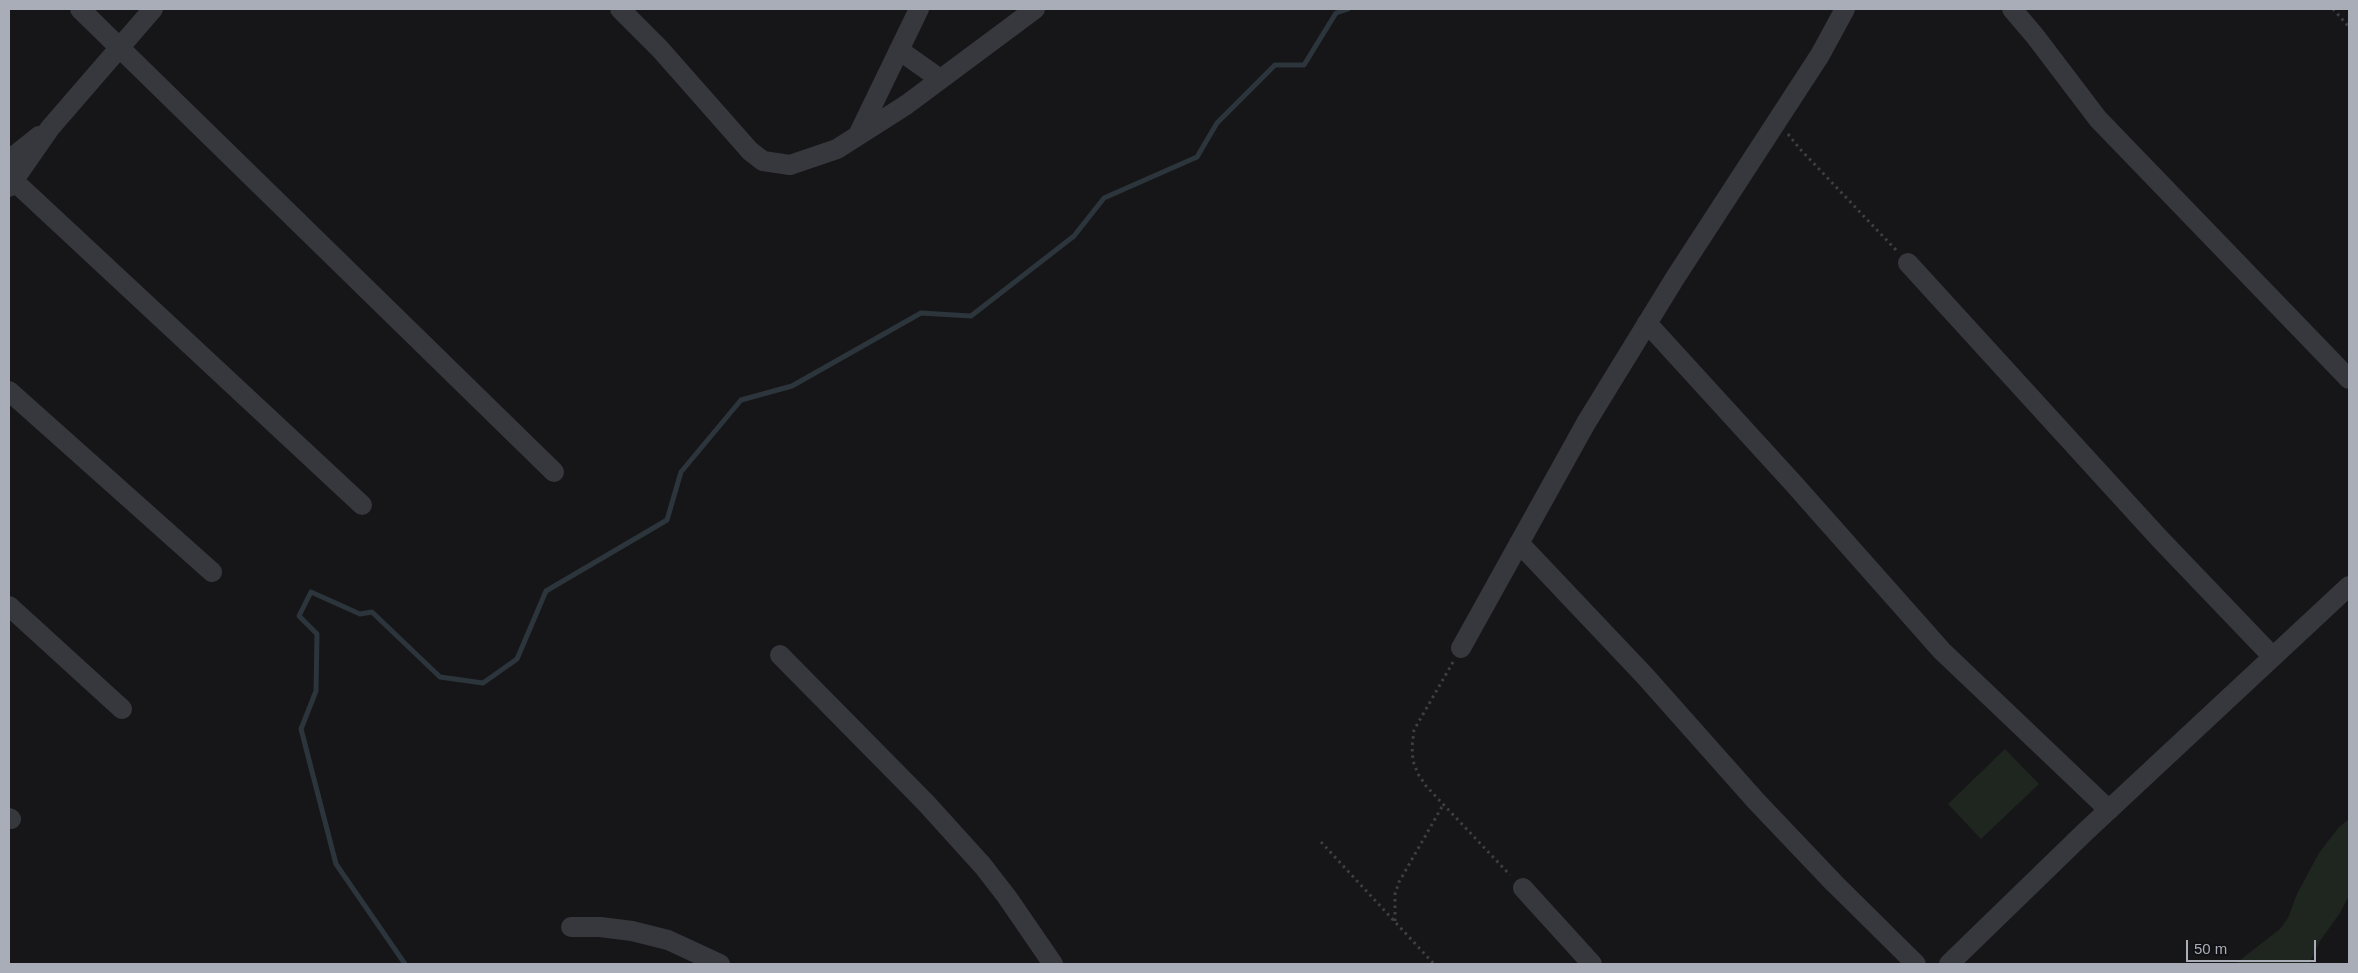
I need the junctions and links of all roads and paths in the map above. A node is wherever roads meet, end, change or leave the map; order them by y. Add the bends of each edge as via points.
1 (80, 9) edge
2 (153, 9) edge
3 (620, 9) edge
4 (919, 9) edge
5 (1035, 9) edge
6 (1845, 9) edge
7 (2012, 9) edge
8 (2333, 9) edge
9 (638, 16) edge
10 (2349, 27) edge
11 (118, 49) junction
12 (899, 50) junction
13 (940, 79) junction
14 (1778, 117) junction
15 (50, 128) junction
16 (858, 135) junction
17 (9, 160) edge
18 (11, 184) edge
19 (1908, 264) joint
20 (1647, 323) junction
21 (2349, 379) edge
22 (9, 391) edge
23 (554, 472) dead end
24 (362, 505) dead end
25 (1519, 543) junction
26 (212, 572) dead end
27 (2349, 586) edge
28 (9, 606) edge
29 (1461, 648) joint
30 (780, 655) dead end
31 (2273, 657) junction
32 (122, 709) dead end
33 (1443, 806) junction
34 (2109, 810) junction
35 (1321, 842) dead end
36 (1523, 888) joint
37 (1395, 922) junction
38 (571, 928) dead end
39 (720, 964) edge
40 (1053, 964) edge
41 (1434, 964) edge
42 (1592, 964) edge
43 (1916, 964) edge
44 (1949, 964) edge

1 - 11 street
2 - 11 street
3 - 9 street
4 - 12 street
5 - 13 street
6 - 14 street via 1824,48
7 - 21 street via 2098,119
8 - 10 path
9 - 16 street via 750,151 763,161 790,164 836,149
11 - 15 street
11 - 23 street
12 - 13 street
12 - 16 street
13 - 16 street
14 - 19 path via 1800,149
14 - 20 street
15 - 17 street
15 - 18 street
18 - 24 street
19 - 31 street via 2159,538
20 - 25 street
20 - 34 street via 1942,651
22 - 26 street
25 - 29 street
25 - 43 street via 1834,883
27 - 31 street
28 - 32 street
29 - 33 path via 1414,730 1412,747 1418,774
30 - 40 street via 971,852
31 - 34 street
33 - 36 path
33 - 37 path via 1399,882
34 - 44 street
35 - 37 path
36 - 42 street
37 - 41 path
38 - 39 street via 632,931 668,940

